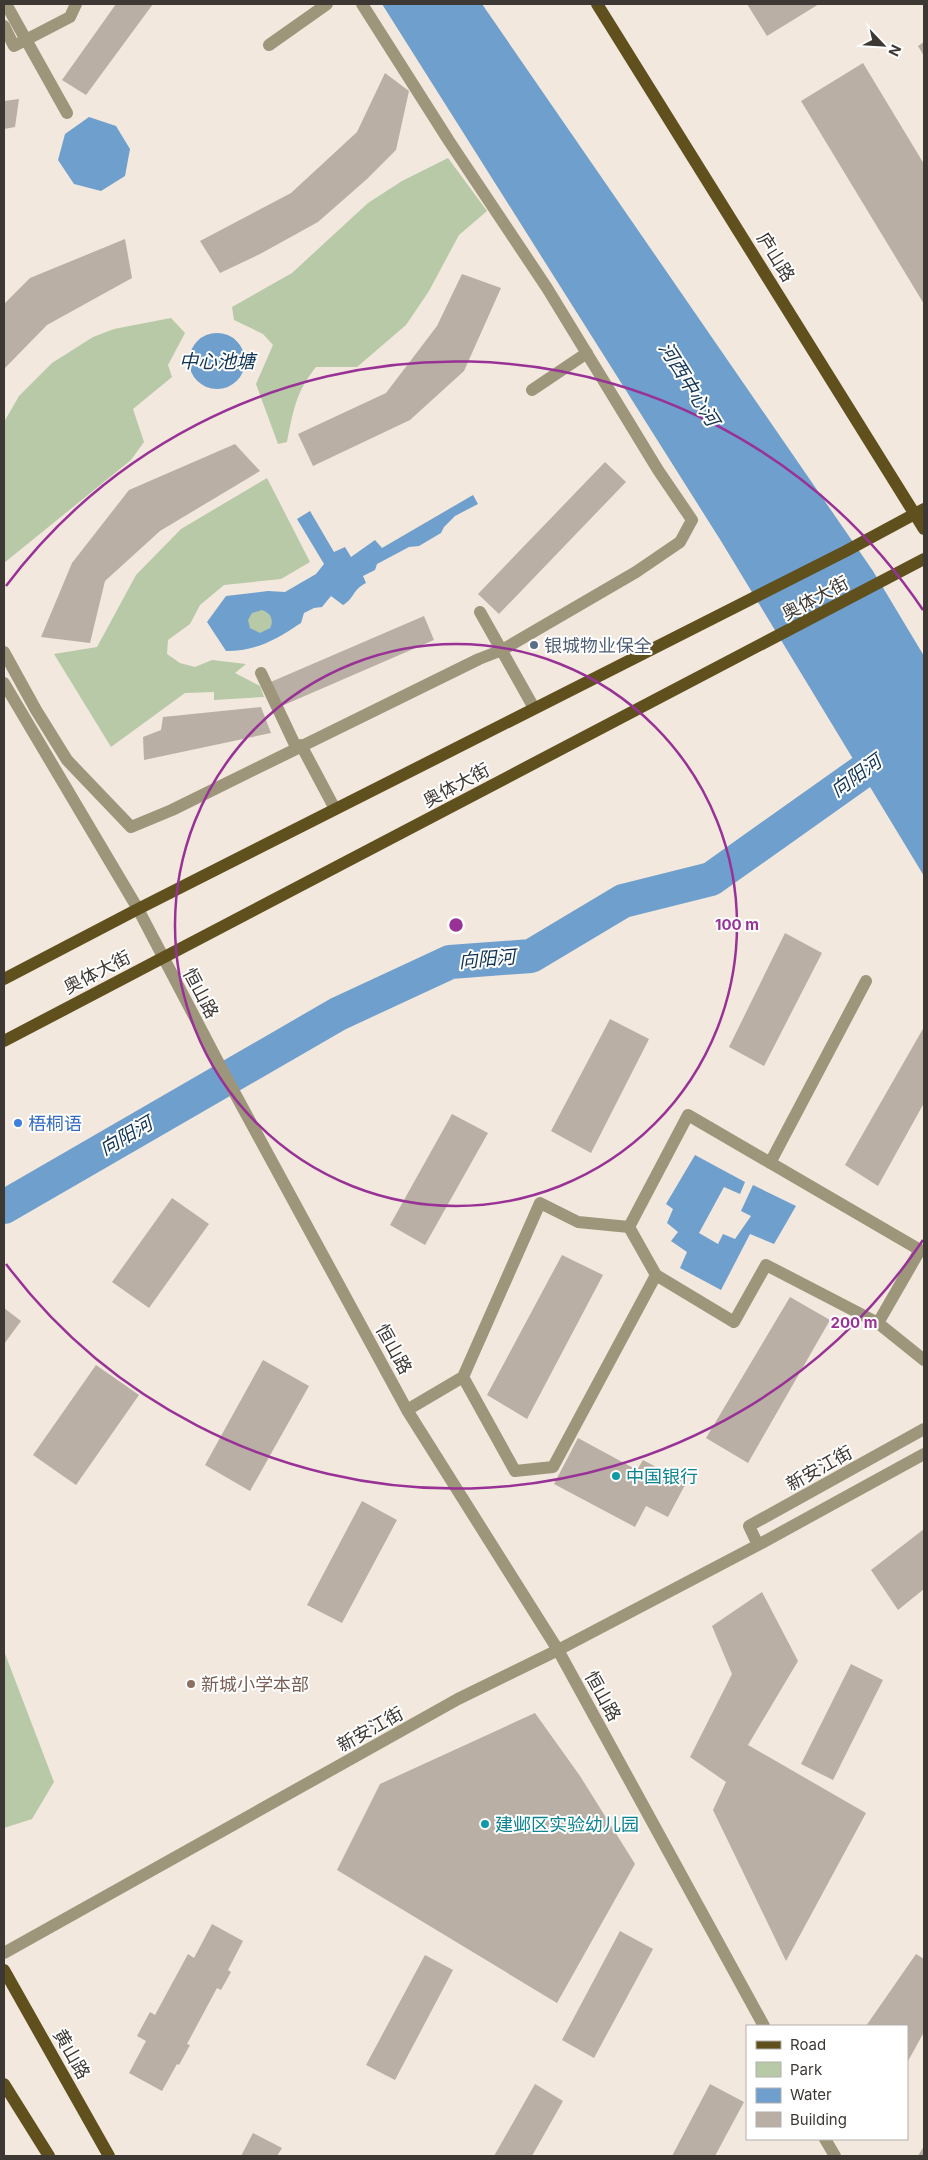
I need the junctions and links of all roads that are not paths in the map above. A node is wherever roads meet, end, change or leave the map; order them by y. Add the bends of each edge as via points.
1 (6, 4) edge
2 (76, 4) edge
3 (327, 4) edge
4 (362, 4) edge
5 (597, 4) edge
6 (4, 26) edge
7 (26, 39) junction
8 (269, 44) dead end
9 (67, 113) dead end
10 (587, 353) junction
11 (532, 390) dead end
12 (920, 512) edge
13 (924, 529) edge
14 (924, 559) edge
15 (480, 612) dead end
16 (502, 650) junction
17 (4, 652) edge
18 (261, 673) dead end
19 (4, 684) edge
20 (9, 701) edge
21 (534, 708) junction
22 (299, 746) junction
23 (335, 809) junction
24 (138, 909) junction
25 (163, 958) junction
26 (4, 979) edge
27 (866, 981) dead end
28 (4, 1041) edge
29 (770, 1163) junction
30 (629, 1227) junction
31 (922, 1245) edge
32 (656, 1275) junction
33 (878, 1324) junction
34 (924, 1360) edge
35 (463, 1377) junction
36 (407, 1410) junction
37 (924, 1429) edge
38 (924, 1454) edge
39 (758, 1545) junction
40 (558, 1650) junction
41 (4, 1953) edge
42 (4, 1970) edge
43 (763, 2025) edge
44 (4, 2084) edge
45 (826, 2140) edge
46 (49, 2156) edge
47 (110, 2156) edge
48 (835, 2156) edge

1 - 7 street
2 - 7 street via 70,17
3 - 8 street
4 - 10 street
5 - 12 main road, 庐山路
6 - 7 street via 14,46
7 - 9 street
10 - 11 street
10 - 16 street via 692,520 680,542 636,572
12 - 13 main road, 庐山路
12 - 21 main road, 奥体大街
14 - 25 main road, 奥体大街
15 - 16 street
16 - 21 street
16 - 22 street
17 - 22 street via 67,760 131,826 172,810
18 - 22 street
19 - 20 street, 恒山路
20 - 24 street, 恒山路
21 - 23 main road, 奥体大街
22 - 23 street
23 - 24 main road, 奥体大街
24 - 25 street, 恒山路
24 - 26 main road, 奥体大街
25 - 28 main road, 奥体大街
25 - 36 street, 恒山路
27 - 29 street
29 - 30 street via 688,1115
29 - 31 street
30 - 32 street
30 - 35 street via 578,1222 540,1204
31 - 33 street
32 - 33 street via 734,1322 766,1265
32 - 35 street via 553,1467 515,1471
33 - 34 street
35 - 36 street
36 - 40 street, 恒山路
37 - 39 street, 新安江街 via 749,1526
38 - 39 street, 新安江街
39 - 40 street, 新安江街
40 - 41 street, 新安江街 via 458,1699
40 - 43 street, 恒山路
42 - 47 main road, 黄山路
44 - 46 main road
45 - 48 street

